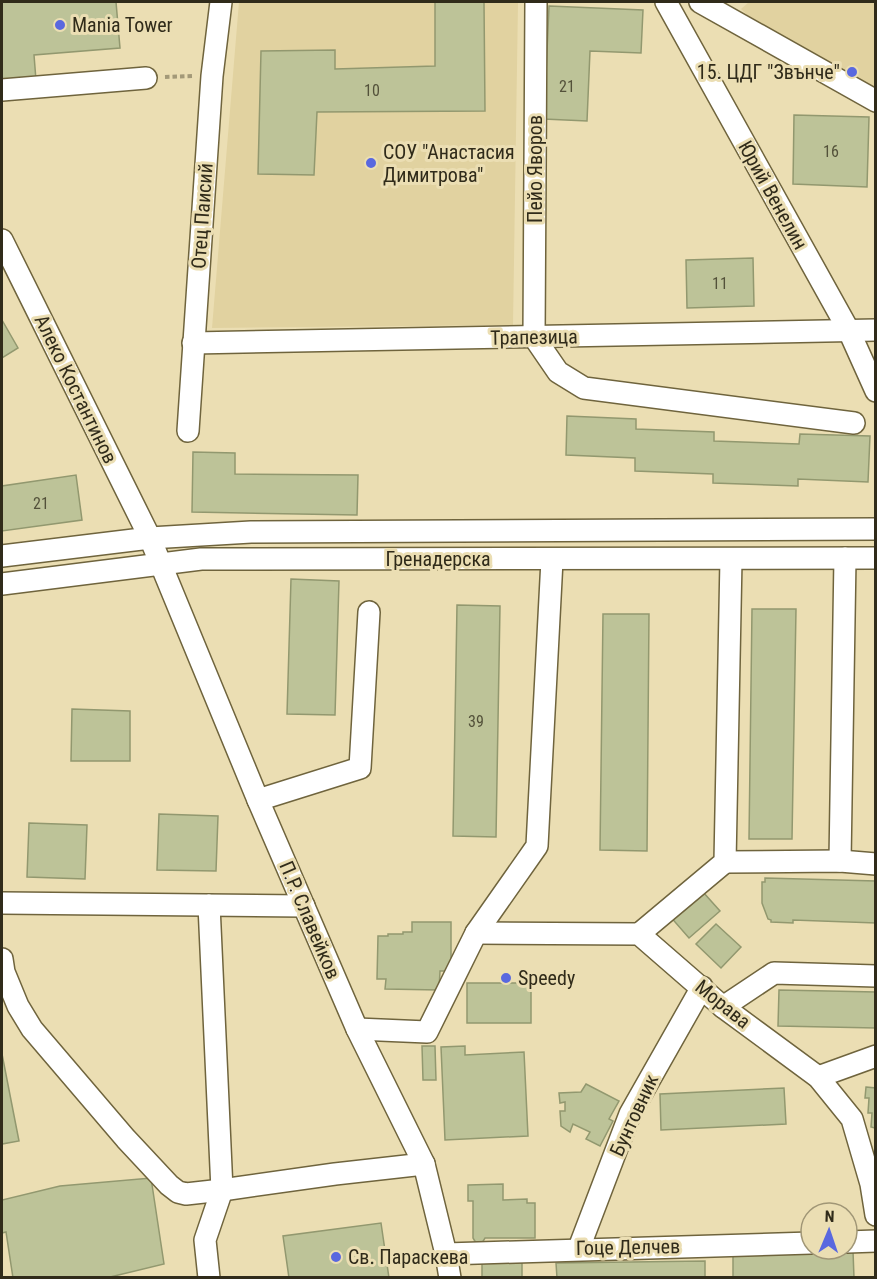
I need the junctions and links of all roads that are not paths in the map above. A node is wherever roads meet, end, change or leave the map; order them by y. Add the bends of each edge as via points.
1 (221, 2) edge
2 (536, 2) edge
3 (666, 2) edge
4 (700, 2) edge
5 (720, 7) edge
6 (146, 78) road end
7 (2, 90) edge
8 (876, 101) edge
9 (2, 240) edge
10 (876, 330) edge
11 (849, 331) junction
12 (534, 337) junction
13 (193, 343) junction
14 (876, 391) edge
15 (854, 423) dead end
16 (188, 430) dead end
17 (876, 529) edge
18 (150, 538) junction
19 (2, 556) edge
20 (845, 558) junction
21 (876, 558) edge
22 (731, 559) junction
23 (552, 560) junction
24 (162, 565) junction
25 (2, 584) edge
26 (369, 612) dead end
27 (258, 800) junction
28 (840, 861) junction
29 (725, 862) junction
30 (876, 864) edge
31 (2, 903) edge
32 (209, 905) junction
33 (304, 906) junction
34 (476, 933) junction
35 (639, 934) junction
36 (2, 959) edge
37 (876, 976) edge
38 (702, 987) junction
39 (723, 1006) junction
40 (357, 1029) junction
41 (876, 1056) edge
42 (818, 1077) junction
43 (424, 1164) junction
44 (873, 1183) edge
45 (222, 1190) junction
46 (876, 1215) edge
47 (876, 1241) edge
48 (859, 1242) edge
49 (799, 1243) edge
50 (579, 1248) junction
51 (446, 1254) junction
52 (209, 1278) edge
53 (450, 1278) edge

1 - 13 street, Отец Паисий
2 - 12 street, Пейо Яворов
3 - 11 street, Юрий Венелин
4 - 5 street
5 - 8 street
6 - 7 street
9 - 18 street, Алеко Костантинов
10 - 11 street, Трапезица
11 - 12 street, Трапезица
11 - 14 street, Юрий Венелин
12 - 13 street, Трапезица
12 - 15 street via 558,372 584,388
13 - 16 street, Отец Паисий
17 - 18 street, Гренадерска via 251,532
18 - 19 street, Гренадерска
18 - 24 street, Алеко Костантинов
20 - 21 street, Гренадерска
20 - 22 street, Гренадерска
20 - 28 street
22 - 23 street, Гренадерска
22 - 29 street
23 - 24 street, Гренадерска via 252,558
23 - 34 street via 537,846
24 - 25 street, Гренадерска
24 - 27 street, П.Р. Славейков
26 - 27 street via 360,768
27 - 33 street, П.Р. Славейков
28 - 29 street
28 - 30 street
29 - 35 street
31 - 32 street
32 - 33 street
32 - 45 street
33 - 40 street, П.Р. Славейков
34 - 35 street
34 - 40 street via 427,1032
35 - 38 street, Морава
36 - 45 street via 18,1006 32,1029 169,1185 186,1194
37 - 39 street via 774,974
38 - 39 street, Морава
38 - 50 street, Бунтовник via 630,1114
39 - 42 street, Морава
40 - 43 street, П.Р. Славейков
41 - 42 street
42 - 44 street, Морава via 852,1119
43 - 45 street
43 - 51 street, П.Р. Славейков
44 - 46 street, Морава
45 - 52 street via 205,1240
47 - 48 street
49 - 50 street, Гоце Делчев
50 - 51 street, Гоце Делчев
51 - 53 street, П.Р. Славейков

